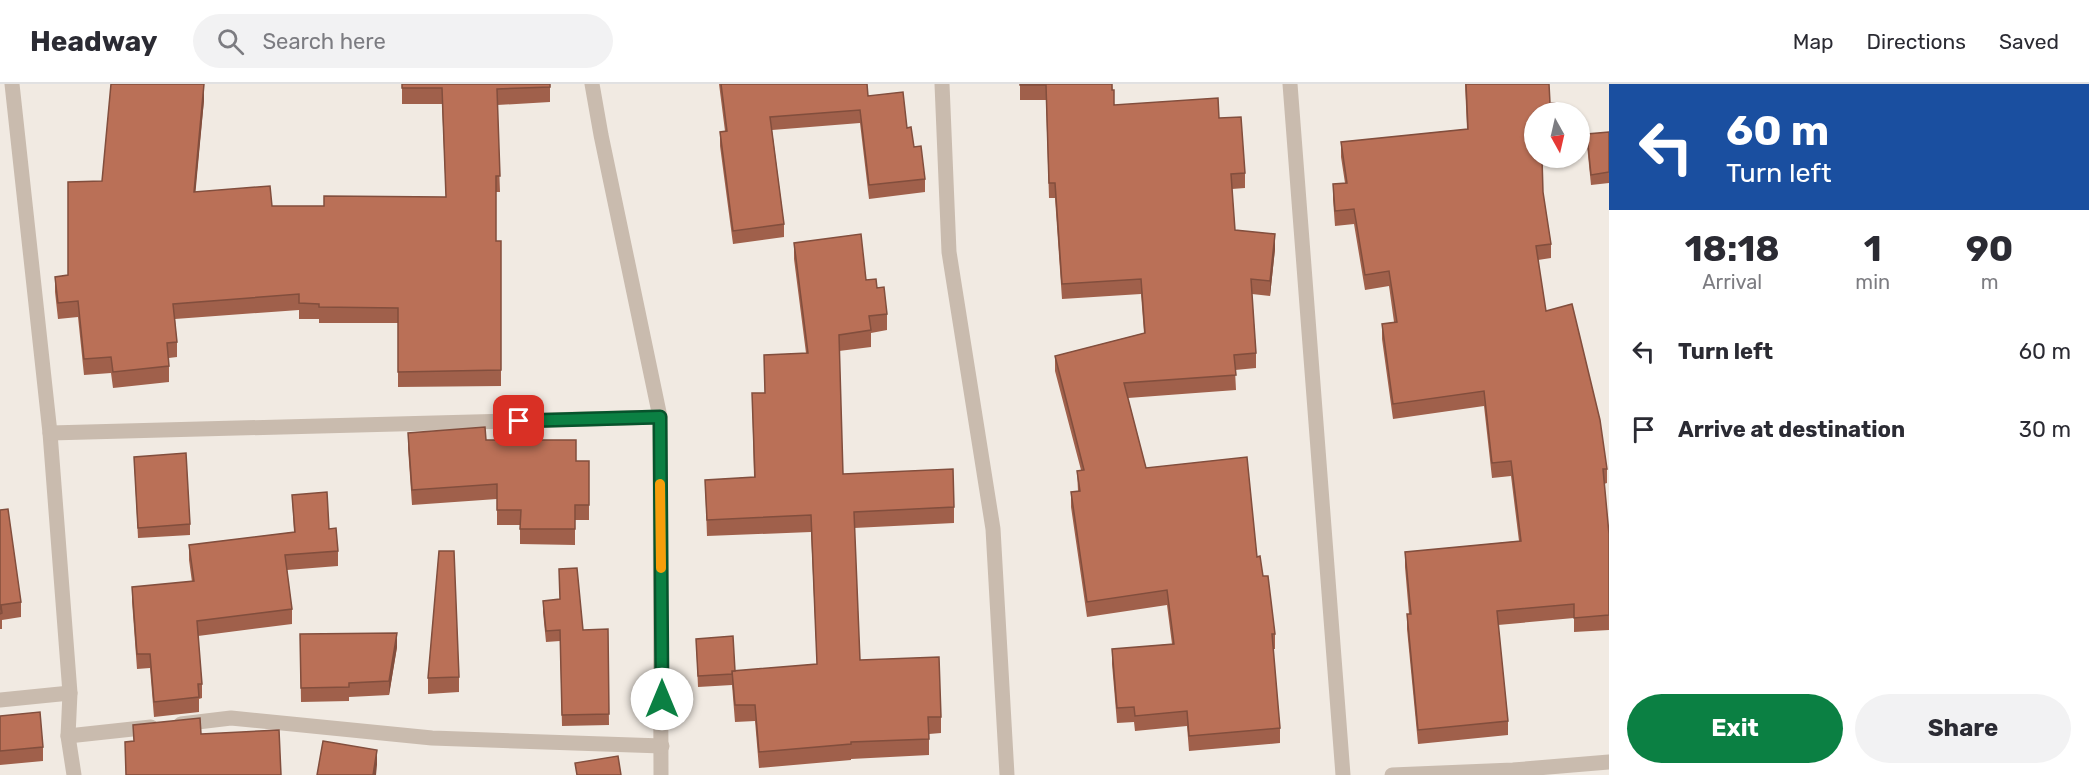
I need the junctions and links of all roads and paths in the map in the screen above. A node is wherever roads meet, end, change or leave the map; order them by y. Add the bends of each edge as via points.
1 (12, 84) edge
2 (592, 84) edge
3 (942, 84) edge
4 (1290, 84) edge
5 (660, 417) junction
6 (50, 433) junction
7 (70, 693) junction
8 (0, 700) edge
9 (68, 736) junction
10 (662, 746) junction
11 (1609, 762) edge
12 (74, 775) edge
13 (662, 775) edge
14 (1007, 775) edge
15 (1342, 775) edge
16 (1392, 775) edge

1 - 6 street
2 - 5 street
3 - 14 street via 949,252 993,529
4 - 15 street
5 - 6 street
5 - 10 street
6 - 7 street
7 - 8 street
7 - 9 street
9 - 10 street via 231,718 432,738
9 - 12 street
10 - 13 street
11 - 16 street

